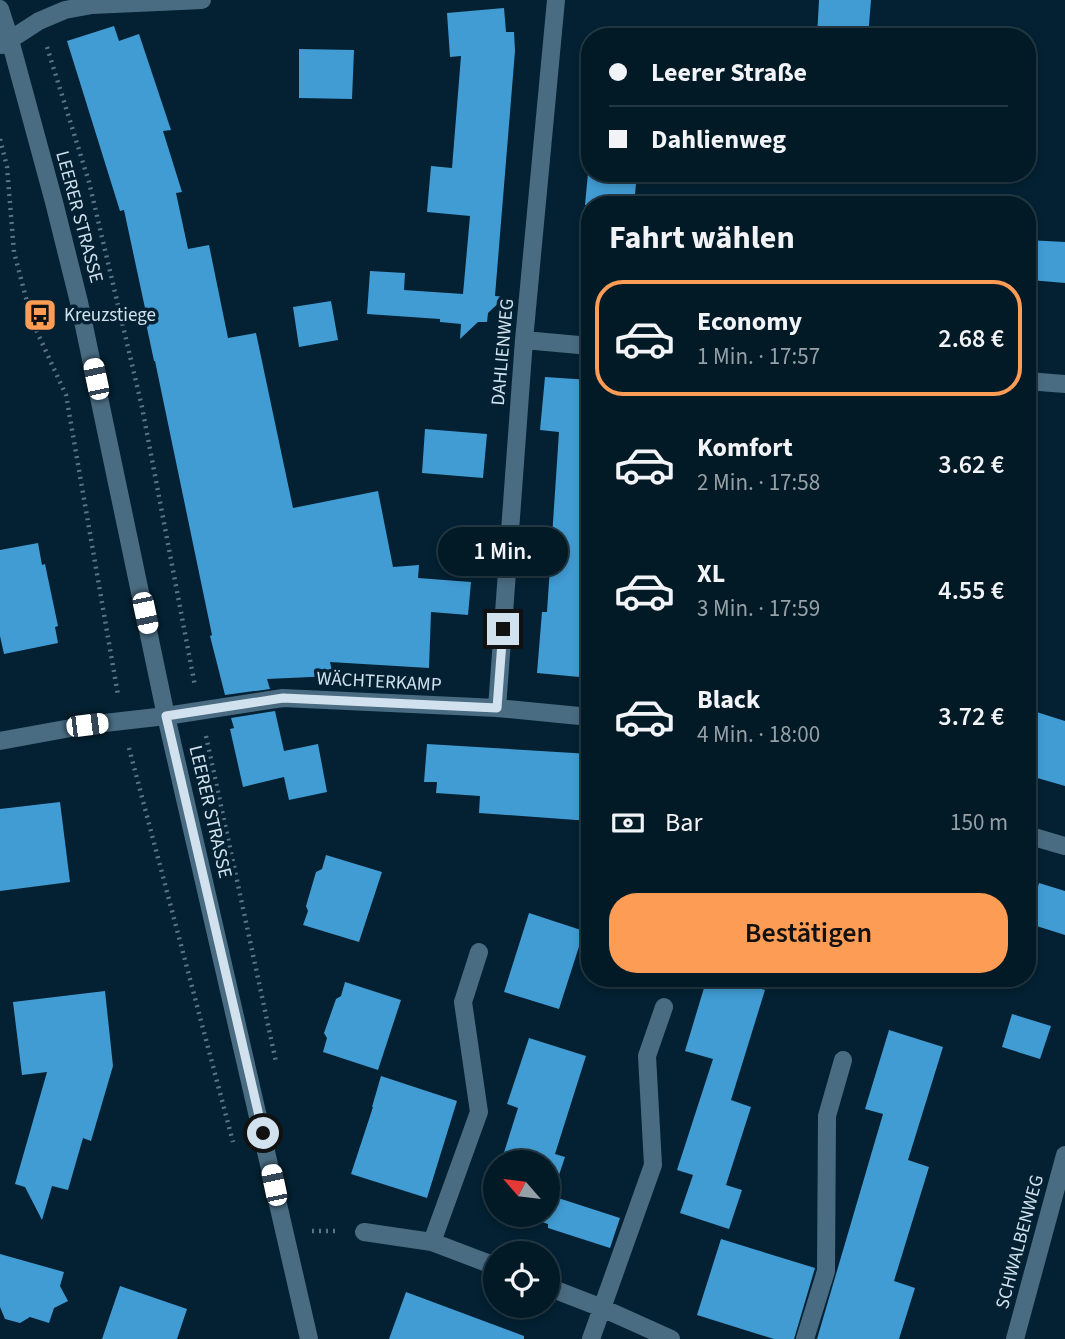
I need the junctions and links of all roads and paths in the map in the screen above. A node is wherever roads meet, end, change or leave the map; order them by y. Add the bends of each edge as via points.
1 (202, 0) edge
2 (556, 0) edge
3 (147, 1) edge
4 (0, 9) edge
5 (39, 21) junction
6 (5, 43) edge
7 (0, 139) edge
8 (524, 340) junction
9 (581, 344) edge
10 (1036, 382) edge
11 (1065, 384) edge
12 (497, 708) junction
13 (200, 711) junction
14 (166, 716) junction
15 (581, 716) edge
16 (122, 721) junction
17 (0, 741) edge
18 (1036, 838) edge
19 (1065, 846) edge
20 (480, 952) dead end
21 (664, 1007) dead end
22 (843, 1060) dead end
23 (276, 1062) dead end
24 (235, 1151) dead end
25 (1065, 1155) edge
26 (364, 1232) dead end
27 (432, 1242) junction
28 (483, 1261) edge
29 (560, 1292) edge
30 (602, 1308) junction
31 (309, 1339) edge
32 (591, 1339) edge
33 (671, 1339) edge
34 (805, 1339) edge
35 (1015, 1339) edge

1 - 3 street
2 - 8 street, DAHLIENWEG
3 - 5 street via 92,5
4 - 6 street, LEERER STRASSE
5 - 6 street
5 - 13 path via 89,182 139,394
6 - 14 street, LEERER STRASSE via 79,302
7 - 16 path via 15,252 32,321 66,396
8 - 9 street
8 - 12 street, DAHLIENWEG
10 - 11 street
12 - 13 street, WÄCHTERKAMP via 283,698
12 - 15 street, WÄCHTERKAMP
13 - 14 street, WÄCHTERKAMP
13 - 23 path
14 - 16 street, WÄCHTERKAMP
14 - 31 street, LEERER STRASSE
16 - 17 street, WÄCHTERKAMP
16 - 24 path
18 - 19 street
20 - 27 street via 463,1002 479,1112
21 - 30 street via 647,1056 653,1166
22 - 34 street via 827,1116 826,1271
25 - 35 street, SCHWALBENWEG
26 - 27 street
27 - 28 street
29 - 30 street
30 - 32 street
30 - 33 street

